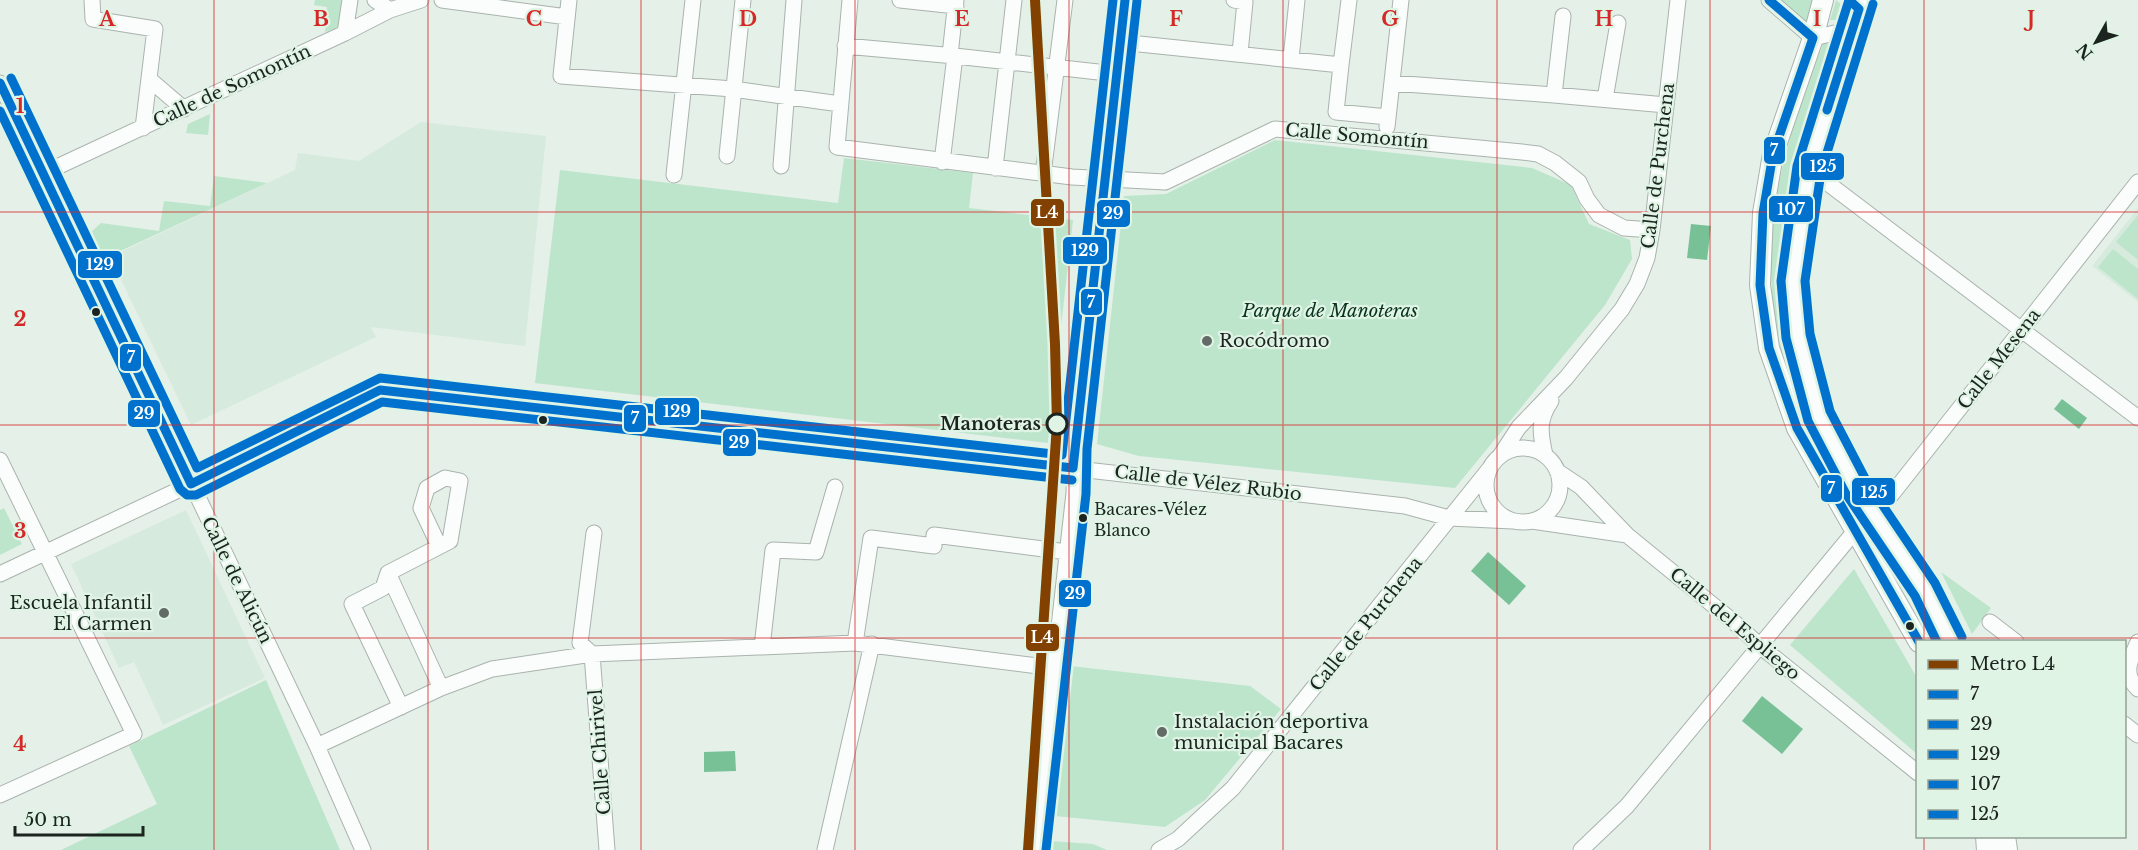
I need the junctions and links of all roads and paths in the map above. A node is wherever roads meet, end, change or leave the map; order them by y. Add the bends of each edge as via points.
1 (92, 0) edge
2 (350, 0) edge
3 (375, 0) edge
4 (421, 0) edge
5 (442, 0) edge
6 (569, 0) edge
7 (693, 0) edge
8 (743, 0) edge
9 (794, 0) edge
10 (850, 0) edge
11 (900, 0) edge
12 (1014, 0) edge
13 (1065, 0) edge
14 (1125, 0) edge
15 (1234, 0) edge
16 (1297, 0) edge
17 (1349, 0) edge
18 (1401, 0) edge
19 (1678, 0) edge
20 (1769, 0) edge
21 (1823, 0) edge
22 (956, 3) edge
23 (1857, 3) edge
24 (390, 10) junction
25 (567, 16) junction
26 (1563, 16) dead end
27 (1618, 23) dead end
28 (1852, 29) junction
29 (345, 33) junction
30 (1813, 38) junction
31 (1120, 42) junction
32 (845, 46) junction
33 (1240, 53) junction
34 (952, 56) junction
35 (1291, 59) junction
36 (1006, 61) junction
37 (1341, 65) junction
38 (1057, 68) junction
39 (1116, 74) junction
40 (149, 79) junction
41 (0, 83) edge
42 (1392, 83) junction
43 (682, 85) junction
44 (733, 89) junction
45 (1554, 94) junction
46 (786, 98) junction
47 (1605, 99) junction
48 (840, 104) junction
49 (1666, 105) junction
50 (184, 109) junction
51 (1388, 117) junction
52 (143, 128) junction
53 (1386, 139) junction
54 (727, 156) dead end
55 (942, 162) junction
56 (781, 166) dead end
57 (994, 168) junction
58 (1809, 169) junction
59 (44, 174) junction
60 (1043, 174) junction
61 (674, 175) dead end
62 (1104, 180) junction
63 (2138, 182) edge
64 (1652, 230) junction
65 (2022, 329) junction
66 (1566, 378) junction
67 (2138, 418) edge
68 (1545, 455) junction
69 (1500, 456) junction
70 (0, 460) edge
71 (1073, 468) junction
72 (1490, 468) junction
73 (1557, 471) junction
74 (191, 484) junction
75 (835, 487) dead end
76 (1873, 513) junction
77 (1449, 518) junction
78 (1513, 521) junction
79 (1532, 521) junction
80 (1855, 531) junction
81 (594, 533) dead end
82 (1627, 535) junction
83 (439, 546) dead end
84 (1067, 552) junction
85 (45, 554) junction
86 (388, 573) junction
87 (0, 574) edge
88 (1990, 622) dead end
89 (1918, 640) edge
90 (1950, 640) edge
91 (2013, 640) edge
92 (2138, 642) edge
93 (855, 643) junction
94 (872, 644) junction
95 (1760, 645) junction
96 (762, 647) junction
97 (592, 654) junction
98 (1054, 668) junction
99 (441, 688) junction
100 (2138, 689) edge
101 (401, 707) junction
102 (2126, 726) edge
103 (2138, 735) edge
104 (317, 746) junction
105 (1916, 772) edge
106 (0, 795) edge
107 (363, 850) edge
108 (607, 850) edge
109 (825, 850) edge
110 (1034, 850) edge
111 (1159, 850) edge
112 (1581, 850) edge

1 - 40 street via 93,19 155,29
2 - 29 street
3 - 24 street
4 - 24 street, Calle de Somontín
5 - 25 street
6 - 25 street
7 - 43 street
8 - 44 street
9 - 46 street
10 - 32 street, Calle Somontín
11 - 22 street
12 - 36 street
13 - 38 street
14 - 31 street
15 - 33 street via 1245,2
16 - 35 street
17 - 37 street
18 - 42 street
19 - 49 street, Calle de Purchena
20 - 30 street
21 - 30 street
22 - 34 street
23 - 28 street
24 - 29 street, Calle de Somontín
25 - 43 street via 561,76
26 - 45 street
27 - 47 street
28 - 30 street
28 - 58 street
29 - 50 street, Calle de Somontín
30 - 80 street via 1773,154 1763,213 1760,285 1769,348 1797,428
31 - 33 street
31 - 39 street
32 - 34 street
32 - 48 street, Calle Somontín
33 - 35 street
34 - 36 street
34 - 55 street
35 - 37 street
36 - 38 street
36 - 57 street
37 - 51 street via 1336,112
38 - 39 street
38 - 60 street
39 - 62 street
40 - 50 street
40 - 52 street
41 - 59 street, Calle de Alicún
42 - 45 street
42 - 51 street
43 - 44 street
43 - 61 street
44 - 46 street
44 - 54 street
45 - 47 street
46 - 48 street
46 - 56 street
47 - 49 street
48 - 55 street, Calle Somontín via 837,147
49 - 64 street, Calle de Purchena
50 - 52 street, Calle de Somontín
51 - 53 street
52 - 59 street, Calle de Somontín
53 - 62 street, Calle Somontín via 1275,129 1165,182
53 - 64 street, Calle Somontín via 1538,154 1580,182 1599,214 1624,228
55 - 57 street, Calle Somontín
57 - 60 street, Calle Somontín
58 - 65 street
58 - 76 street via 1793,281 1798,336 1820,415
59 - 74 street, Calle de Alicún
60 - 62 street, Calle Somontín
62 - 71 street
63 - 65 street, Calle Mesena
64 - 66 street, Calle de Purchena via 1637,284 1622,309
65 - 67 street
65 - 76 street, Calle Mesena
66 - 68 street, Calle de Purchena via 1543,413 1540,436
66 - 69 street, Calle de Purchena via 1519,427
68 - 69 street via 1522,448
68 - 73 street
69 - 72 street
70 - 85 street
71 - 74 street, Calle de Vélez Rubio via 380,390
71 - 77 street, Calle de Vélez Rubio via 1405,506
71 - 84 street
72 - 77 street, Calle de Purchena
72 - 78 street via 1486,481 1492,506
73 - 79 street via 1560,486 1556,502 1546,514
73 - 82 street, Calle del Espliego via 1581,487
74 - 85 street, Calle de Vélez Rubio
74 - 104 street, Calle de Alicún
75 - 96 street via 816,552 773,550
76 - 80 street, Calle Mesena
76 - 90 street via 1925,590
77 - 78 street, Calle de Vélez Rubio
77 - 111 street, Calle de Purchena via 1233,788 1178,839
78 - 79 street
79 - 82 street
80 - 89 street
80 - 95 street, Calle Mesena
81 - 97 street, Calle Chirivel via 580,643
82 - 95 street, Calle del Espliego
83 - 86 street
84 - 93 street via 934,535 934,546 871,538
84 - 98 street
85 - 87 street, Calle de Vélez Rubio
85 - 106 street via 134,734
86 - 99 street
86 - 101 street via 383,588 352,604
88 - 91 street
92 - 100 street via 2128,672
93 - 94 street
93 - 96 street
94 - 98 street
94 - 109 street
95 - 105 street, Calle del Espliego
95 - 112 street, Calle Mesena via 1627,806
96 - 97 street
97 - 99 street via 492,669
97 - 108 street, Calle Chirivel
98 - 110 street
99 - 101 street
101 - 104 street
102 - 103 street
104 - 107 street, Calle de Alicún

